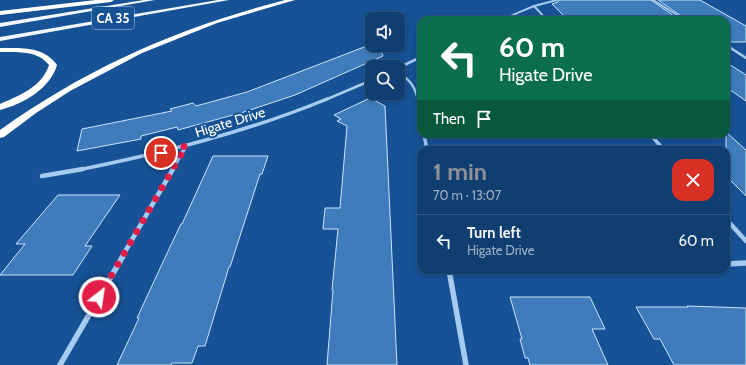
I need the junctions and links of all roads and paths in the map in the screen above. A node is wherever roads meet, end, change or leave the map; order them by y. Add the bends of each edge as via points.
1 (110, 0) edge
2 (154, 0) edge
3 (227, 0) edge
4 (292, 0) edge
5 (557, 0) edge
6 (653, 0) edge
7 (534, 6) junction
8 (0, 13) edge
9 (510, 16) edge
10 (543, 16) edge
11 (679, 16) edge
12 (0, 25) edge
13 (0, 39) edge
14 (730, 48) edge
15 (0, 50) edge
16 (746, 58) edge
17 (417, 59) edge
18 (405, 65) edge
19 (405, 76) edge
20 (365, 83) edge
21 (417, 98) edge
22 (0, 107) edge
23 (0, 135) edge
24 (654, 138) edge
25 (186, 146) junction
26 (660, 146) edge
27 (42, 176) dead end
28 (730, 223) edge
29 (746, 241) edge
30 (730, 264) edge
31 (746, 264) edge
32 (451, 274) edge
33 (60, 365) edge
34 (466, 365) edge

1 - 8 highway
2 - 12 main road, CA 35
3 - 13 main road, CA 35
4 - 23 highway via 215,22 138,53 66,91
5 - 7 street
6 - 11 street
7 - 9 street
7 - 10 street
14 - 16 street
15 - 22 highway via 35,52 47,57 53,65 50,74 40,86
17 - 18 street
19 - 21 street via 415,87
20 - 25 street, Higate Drive via 296,112
24 - 26 street
25 - 27 street, Higate Drive via 106,165
25 - 33 street
28 - 29 street
30 - 31 street
32 - 34 street

